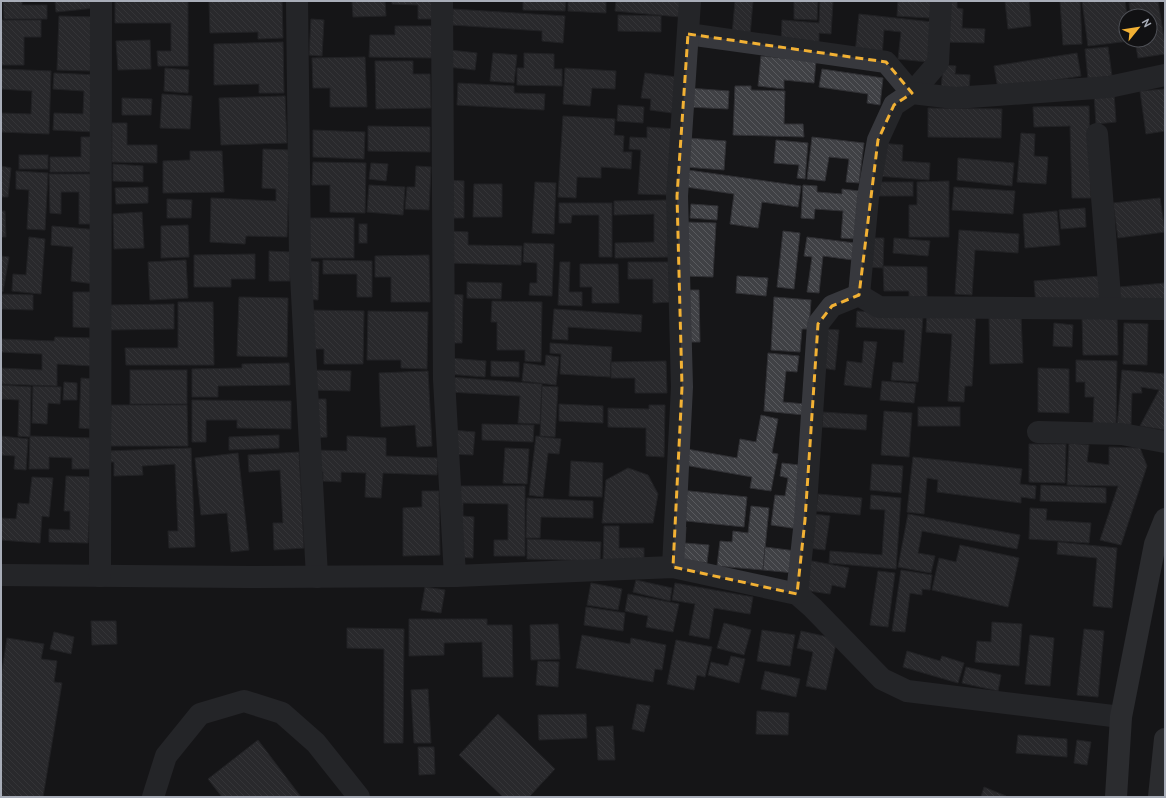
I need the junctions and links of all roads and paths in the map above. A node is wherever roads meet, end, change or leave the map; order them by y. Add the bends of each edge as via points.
1 (101, 1) edge
2 (296, 1) edge
3 (442, 1) edge
4 (690, 1) edge
5 (941, 1) edge
6 (688, 34) junction
7 (1165, 76) edge
8 (912, 93) junction
9 (1097, 134) dead end
10 (858, 295) junction
11 (1165, 308) edge
12 (1111, 309) junction
13 (1038, 432) dead end
14 (1165, 442) edge
15 (1165, 520) edge
16 (674, 567) junction
17 (1, 575) edge
18 (100, 576) junction
19 (455, 576) junction
20 (317, 577) junction
21 (797, 594) junction
22 (1121, 717) junction
23 (1165, 739) edge
24 (154, 797) edge
25 (359, 797) edge
26 (1116, 797) edge
27 (1159, 797) edge

1 - 18 street
2 - 20 street via 300,256
3 - 19 street via 444,379
4 - 6 street
5 - 8 street via 938,63
6 - 8 street via 886,62
6 - 16 street via 677,196 682,387
7 - 8 street via 1109,86 955,98
8 - 10 street via 894,105 878,140 868,197
9 - 12 street
10 - 12 street via 879,307
10 - 21 street via 832,306 818,324 805,520
11 - 12 street
13 - 14 street via 1122,434
15 - 22 main road via 1155,544
16 - 19 street
16 - 21 street
17 - 18 street
18 - 20 street
19 - 20 street
21 - 22 street via 882,679 907,690
22 - 26 main road
23 - 27 main road
24 - 25 street via 166,756 200,714 244,701 282,712 316,743

